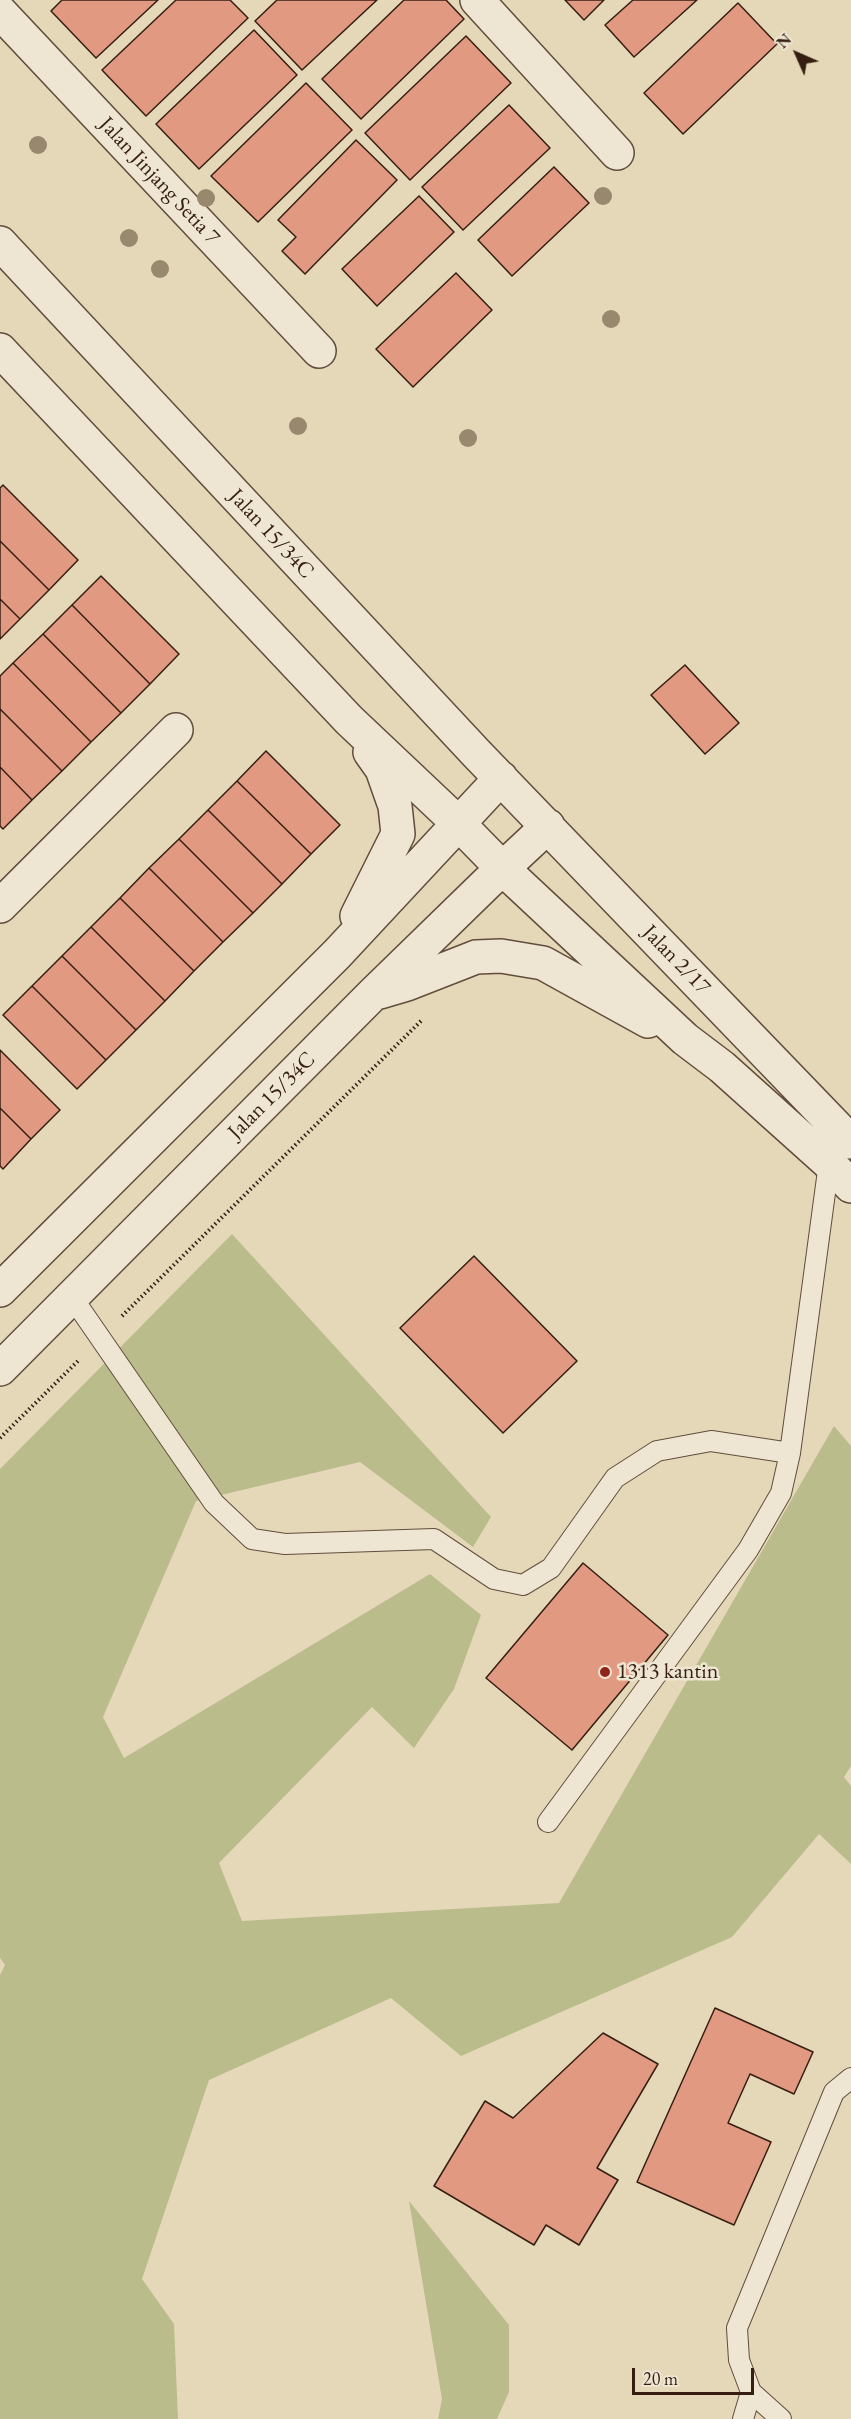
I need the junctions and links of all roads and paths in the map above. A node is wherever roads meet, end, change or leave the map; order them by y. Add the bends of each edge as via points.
1 (477, 0) edge
2 (0, 12) edge
3 (617, 153) dead end
4 (0, 243) edge
5 (0, 350) edge
6 (319, 351) dead end
7 (349, 720) junction
8 (176, 730) dead end
9 (501, 778) junction
10 (458, 824) junction
11 (548, 826) junction
12 (502, 868) junction
13 (0, 906) edge
14 (337, 954) junction
15 (374, 993) junction
16 (426, 1016) dead end
17 (685, 1039) junction
18 (844, 1163) edge
19 (0, 1290) edge
20 (72, 1297) junction
21 (100, 1338) junction
22 (0, 1369) edge
23 (0, 1438) edge
24 (790, 1453) junction
25 (548, 1822) dead end
26 (851, 2078) edge
27 (751, 2392) junction
28 (743, 2419) edge
29 (781, 2419) edge

1 - 3 street
2 - 6 street, Jalan Jinjang Setia 7
4 - 9 street, Jalan 15/34C
5 - 7 street
7 - 10 street
7 - 14 street via 382,769 395,806 398,834
8 - 13 street
9 - 10 street
9 - 11 street, Jalan 2/17
10 - 12 street
10 - 14 street
11 - 12 street, Jalan 15/34C
11 - 18 street, Jalan 2/17
12 - 15 street, Jalan 15/34C
12 - 17 street
14 - 19 street
15 - 17 street via 476,957 512,958 543,963
15 - 20 street, Jalan 15/34C
16 - 21 path
17 - 18 street
18 - 24 lane
20 - 21 lane
20 - 22 street, Jalan 15/34C
21 - 23 path
21 - 24 lane via 214,1503 252,1539 285,1544 434,1539 494,1578 523,1585 551,1568 615,1478 657,1451 711,1441
24 - 25 lane via 781,1493 748,1550
26 - 27 lane via 834,2092 737,2328 740,2360
27 - 28 lane
27 - 29 lane

